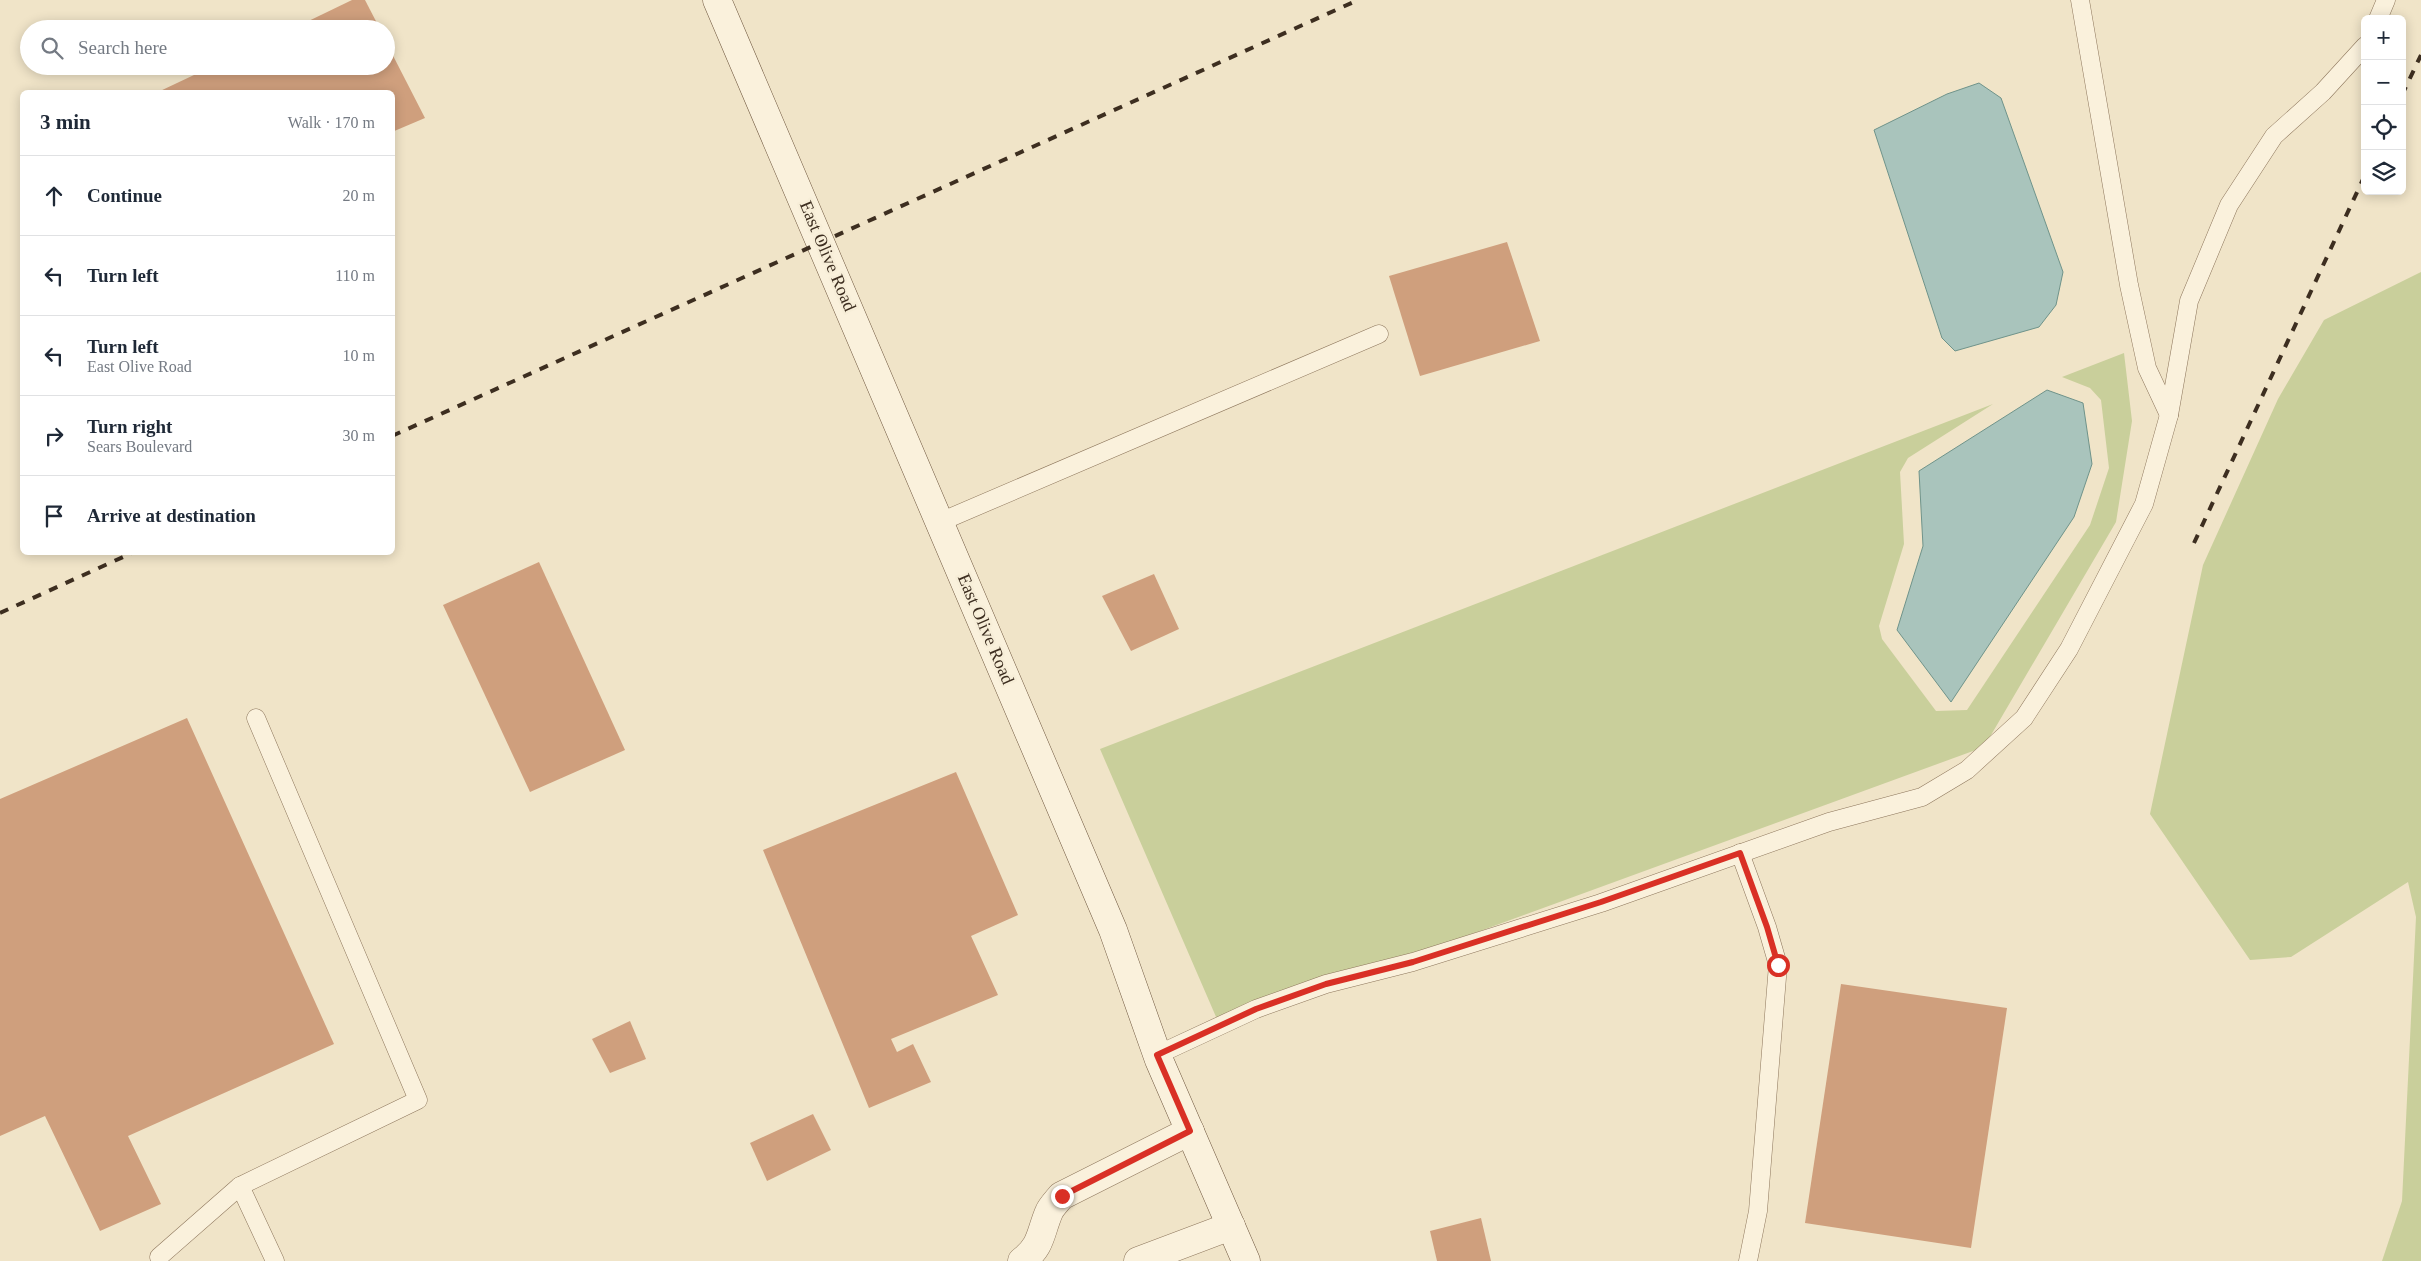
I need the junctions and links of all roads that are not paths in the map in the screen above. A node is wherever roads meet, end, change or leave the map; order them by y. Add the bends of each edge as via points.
1 (718, 0) edge
2 (2080, 0) edge
3 (2386, 0) edge
4 (2380, 15) edge
5 (2361, 50) edge
6 (1379, 334) dead end
7 (2170, 415) junction
8 (940, 522) junction
9 (256, 718) dead end
10 (1740, 853) junction
11 (1157, 1055) junction
12 (1190, 1131) junction
13 (240, 1186) junction
14 (1231, 1226) junction
15 (157, 1260) edge
16 (275, 1261) edge
17 (1022, 1261) edge
18 (1031, 1261) edge
19 (1046, 1261) edge
20 (1138, 1261) edge
21 (1246, 1261) edge
22 (1748, 1261) edge

1 - 8 street, East Olive Road
2 - 7 lane via 2133,304 2147,368
3 - 4 lane
5 - 7 lane via 2323,92 2274,136 2229,205 2189,301
6 - 8 lane
7 - 10 lane via 2144,504 2069,648 2024,718 1968,770 1922,797 1829,822
8 - 11 street, East Olive Road via 1113,930
9 - 13 lane via 418,1100
10 - 11 lane via 1422,960 1318,987 1256,1009
10 - 22 lane via 1778,965 1758,1210
11 - 12 street, East Olive Road
12 - 14 street, East Olive Road
12 - 17 street via 1062,1196 1049,1211 1043,1235 1032,1253
13 - 15 lane
13 - 16 lane
14 - 20 street
14 - 21 street, East Olive Road
18 - 19 street

